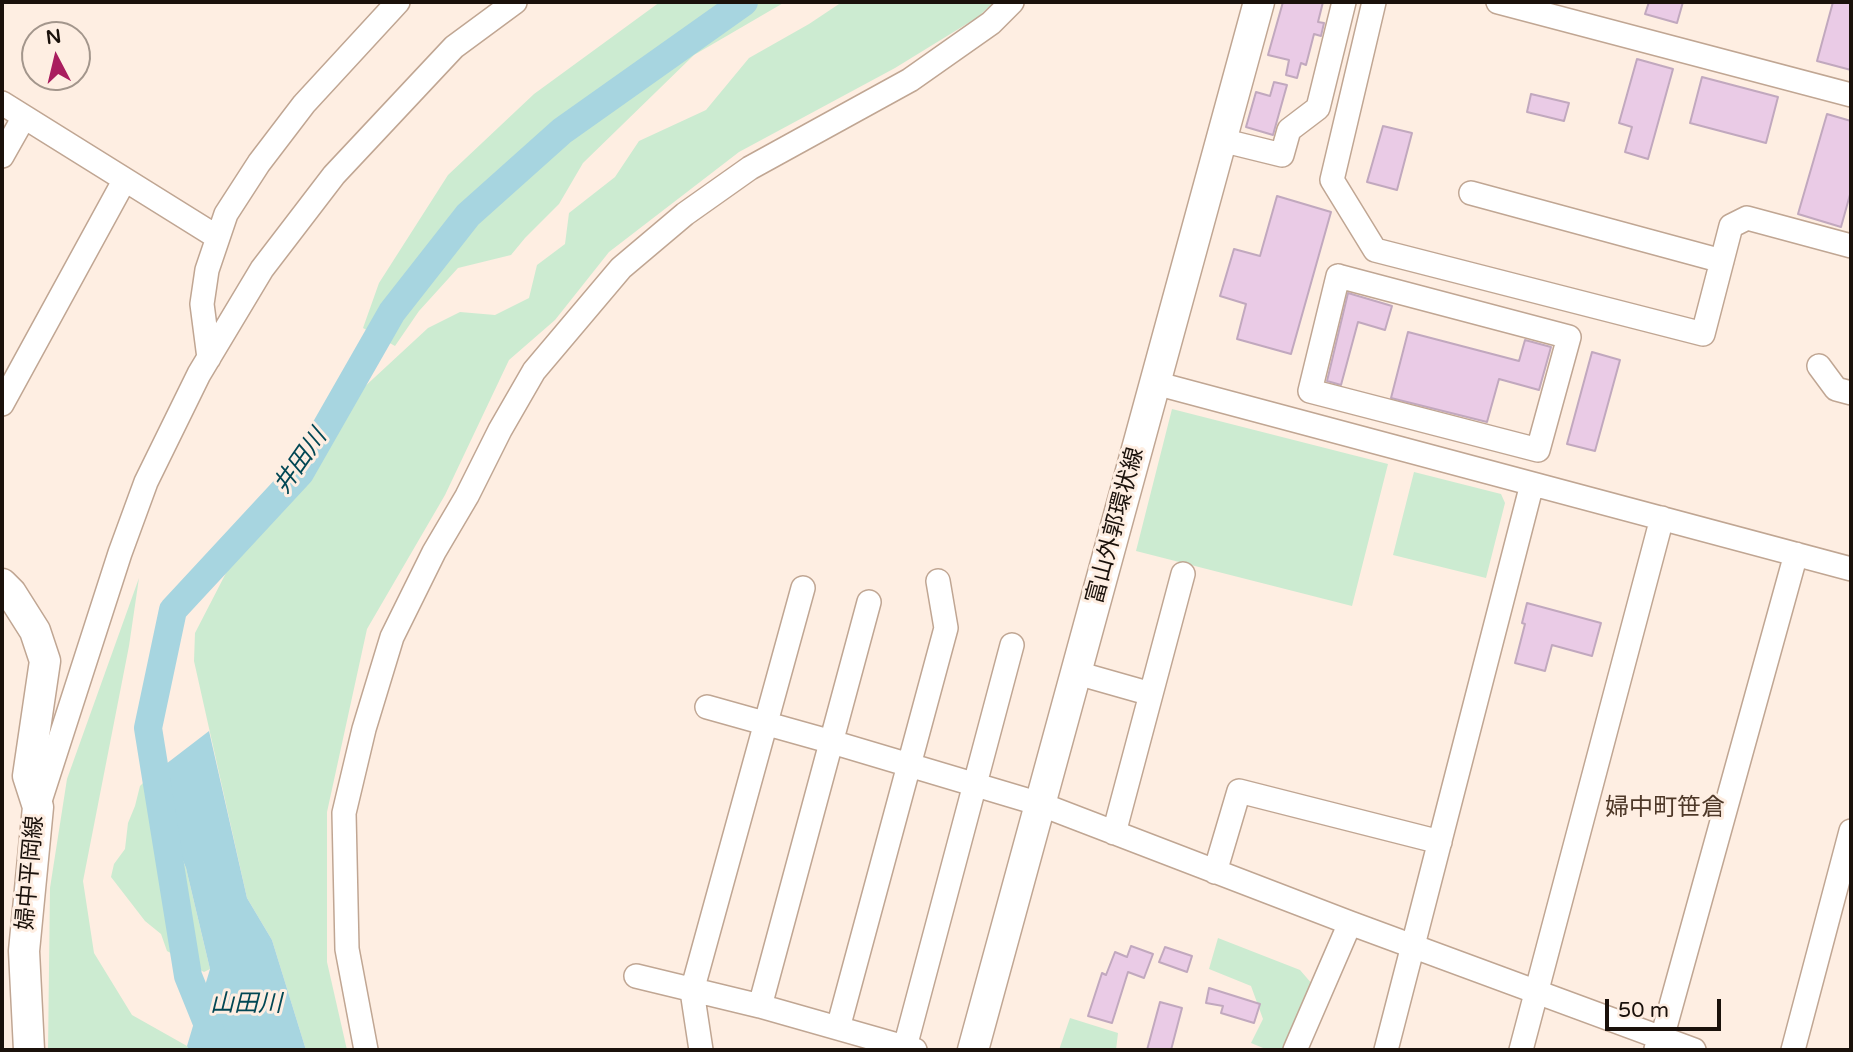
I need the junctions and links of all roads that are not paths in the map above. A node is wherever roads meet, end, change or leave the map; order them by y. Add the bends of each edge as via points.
1 (398, 2) edge
2 (514, 2) edge
3 (1012, 2) edge
4 (1259, 2) edge
5 (1344, 2) edge
6 (1374, 2) edge
7 (1497, 2) edge
8 (1537, 7) edge
9 (1851, 94) edge
10 (2, 103) edge
11 (24, 117) junction
12 (1222, 139) junction
13 (2, 156) edge
14 (124, 181) junction
15 (1471, 193) dead end
16 (217, 237) junction
17 (1851, 246) edge
18 (1722, 261) junction
19 (1478, 276) junction
20 (1468, 309) junction
21 (209, 358) junction
22 (1819, 366) dead end
23 (1155, 383) junction
24 (1851, 393) edge
25 (2, 404) edge
26 (1532, 484) junction
27 (1662, 518) junction
28 (1796, 554) junction
29 (1851, 569) edge
30 (1183, 574) dead end
31 (938, 581) dead end
32 (2, 584) edge
33 (803, 588) dead end
34 (869, 603) dead end
35 (1012, 645) dead end
36 (1077, 673) junction
37 (1151, 694) junction
38 (707, 707) dead end
39 (766, 723) junction
40 (832, 742) junction
41 (908, 765) junction
42 (975, 785) junction
43 (1040, 804) junction
44 (38, 807) junction
45 (1851, 831) edge
46 (1114, 833) junction
47 (1440, 842) junction
48 (1215, 872) junction
49 (1350, 923) junction
50 (1413, 946) junction
51 (636, 976) dead end
52 (1536, 990) junction
53 (692, 992) junction
54 (760, 1006) junction
55 (838, 1028) junction
56 (1659, 1044) edge
57 (910, 1049) edge
58 (29, 1050) edge
59 (366, 1050) edge
60 (701, 1050) edge
61 (973, 1050) edge
62 (1295, 1050) edge
63 (1386, 1050) edge
64 (1521, 1050) edge
65 (1694, 1050) edge
66 (1793, 1050) edge

1 - 16 street via 304,104 259,163 226,214
2 - 21 street via 454,47 334,175 262,269
3 - 59 street via 991,23 910,80 750,168 685,214 621,268 534,371 392,637 364,729 344,813 347,949
4 - 12 main road, 富山外郭環状線
5 - 12 street via 1318,108 1289,130 1282,155
6 - 19 street via 1332,180 1375,250
7 - 8 street
8 - 9 street
10 - 11 street
11 - 13 street
11 - 14 street
12 - 23 main road, 富山外郭環状線
14 - 16 street
14 - 25 street
15 - 18 street
16 - 21 street via 202,304
17 - 18 street via 1747,218 1731,226
18 - 19 street via 1703,334
19 - 20 street
20 - 20 street via 1338,276 1310,391 1538,450 1569,337
21 - 44 street via 146,482
22 - 24 street via 1836,389
23 - 26 street
23 - 36 main road, 富山外郭環状線
26 - 27 street
26 - 47 street
27 - 28 street
27 - 52 street
28 - 29 street
28 - 56 street
30 - 37 street
31 - 41 street via 946,628
32 - 44 main road, 婦中平岡線 via 35,631 45,661 28,776
33 - 39 street
34 - 40 street
35 - 42 street
36 - 37 street
36 - 43 main road, 富山外郭環状線
37 - 46 street
38 - 39 street
39 - 40 street
39 - 53 street
40 - 41 street
40 - 54 street
41 - 42 street
41 - 55 street
42 - 43 street
42 - 57 street
43 - 46 street
43 - 61 main road, 富山外郭環状線
44 - 58 main road, 婦中平岡線 via 24,951
45 - 66 street
46 - 48 street
47 - 48 street via 1239,791
47 - 50 street
48 - 49 street
49 - 50 street
49 - 62 street
50 - 52 street
50 - 63 street
51 - 53 street
52 - 56 street
52 - 64 street
53 - 54 street
53 - 60 street
54 - 55 street
55 - 57 street
56 - 65 street

